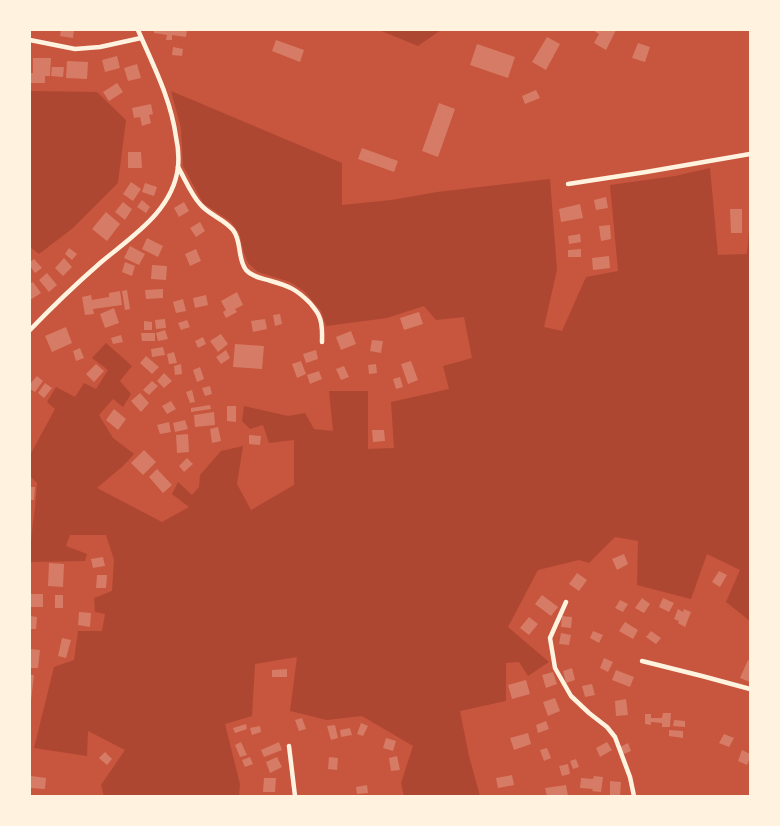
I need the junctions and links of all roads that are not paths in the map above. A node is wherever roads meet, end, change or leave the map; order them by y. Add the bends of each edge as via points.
1 (138, 30) edge
2 (141, 38) junction
3 (30, 40) edge
4 (750, 154) edge
5 (178, 167) junction
6 (568, 184) dead end
7 (30, 330) edge
8 (322, 342) dead end
9 (566, 602) dead end
10 (642, 662) dead end
11 (750, 689) edge
12 (289, 746) dead end
13 (295, 796) edge
14 (634, 796) edge

1 - 2 street
2 - 3 street via 75,49
2 - 5 street via 166,96 178,146
4 - 6 street
5 - 7 street via 173,187 153,217
5 - 8 street via 200,204 234,231 246,269 253,275 288,286 314,308 320,316
9 - 14 street via 550,638 555,668 570,696 615,737
10 - 11 street
12 - 13 street

